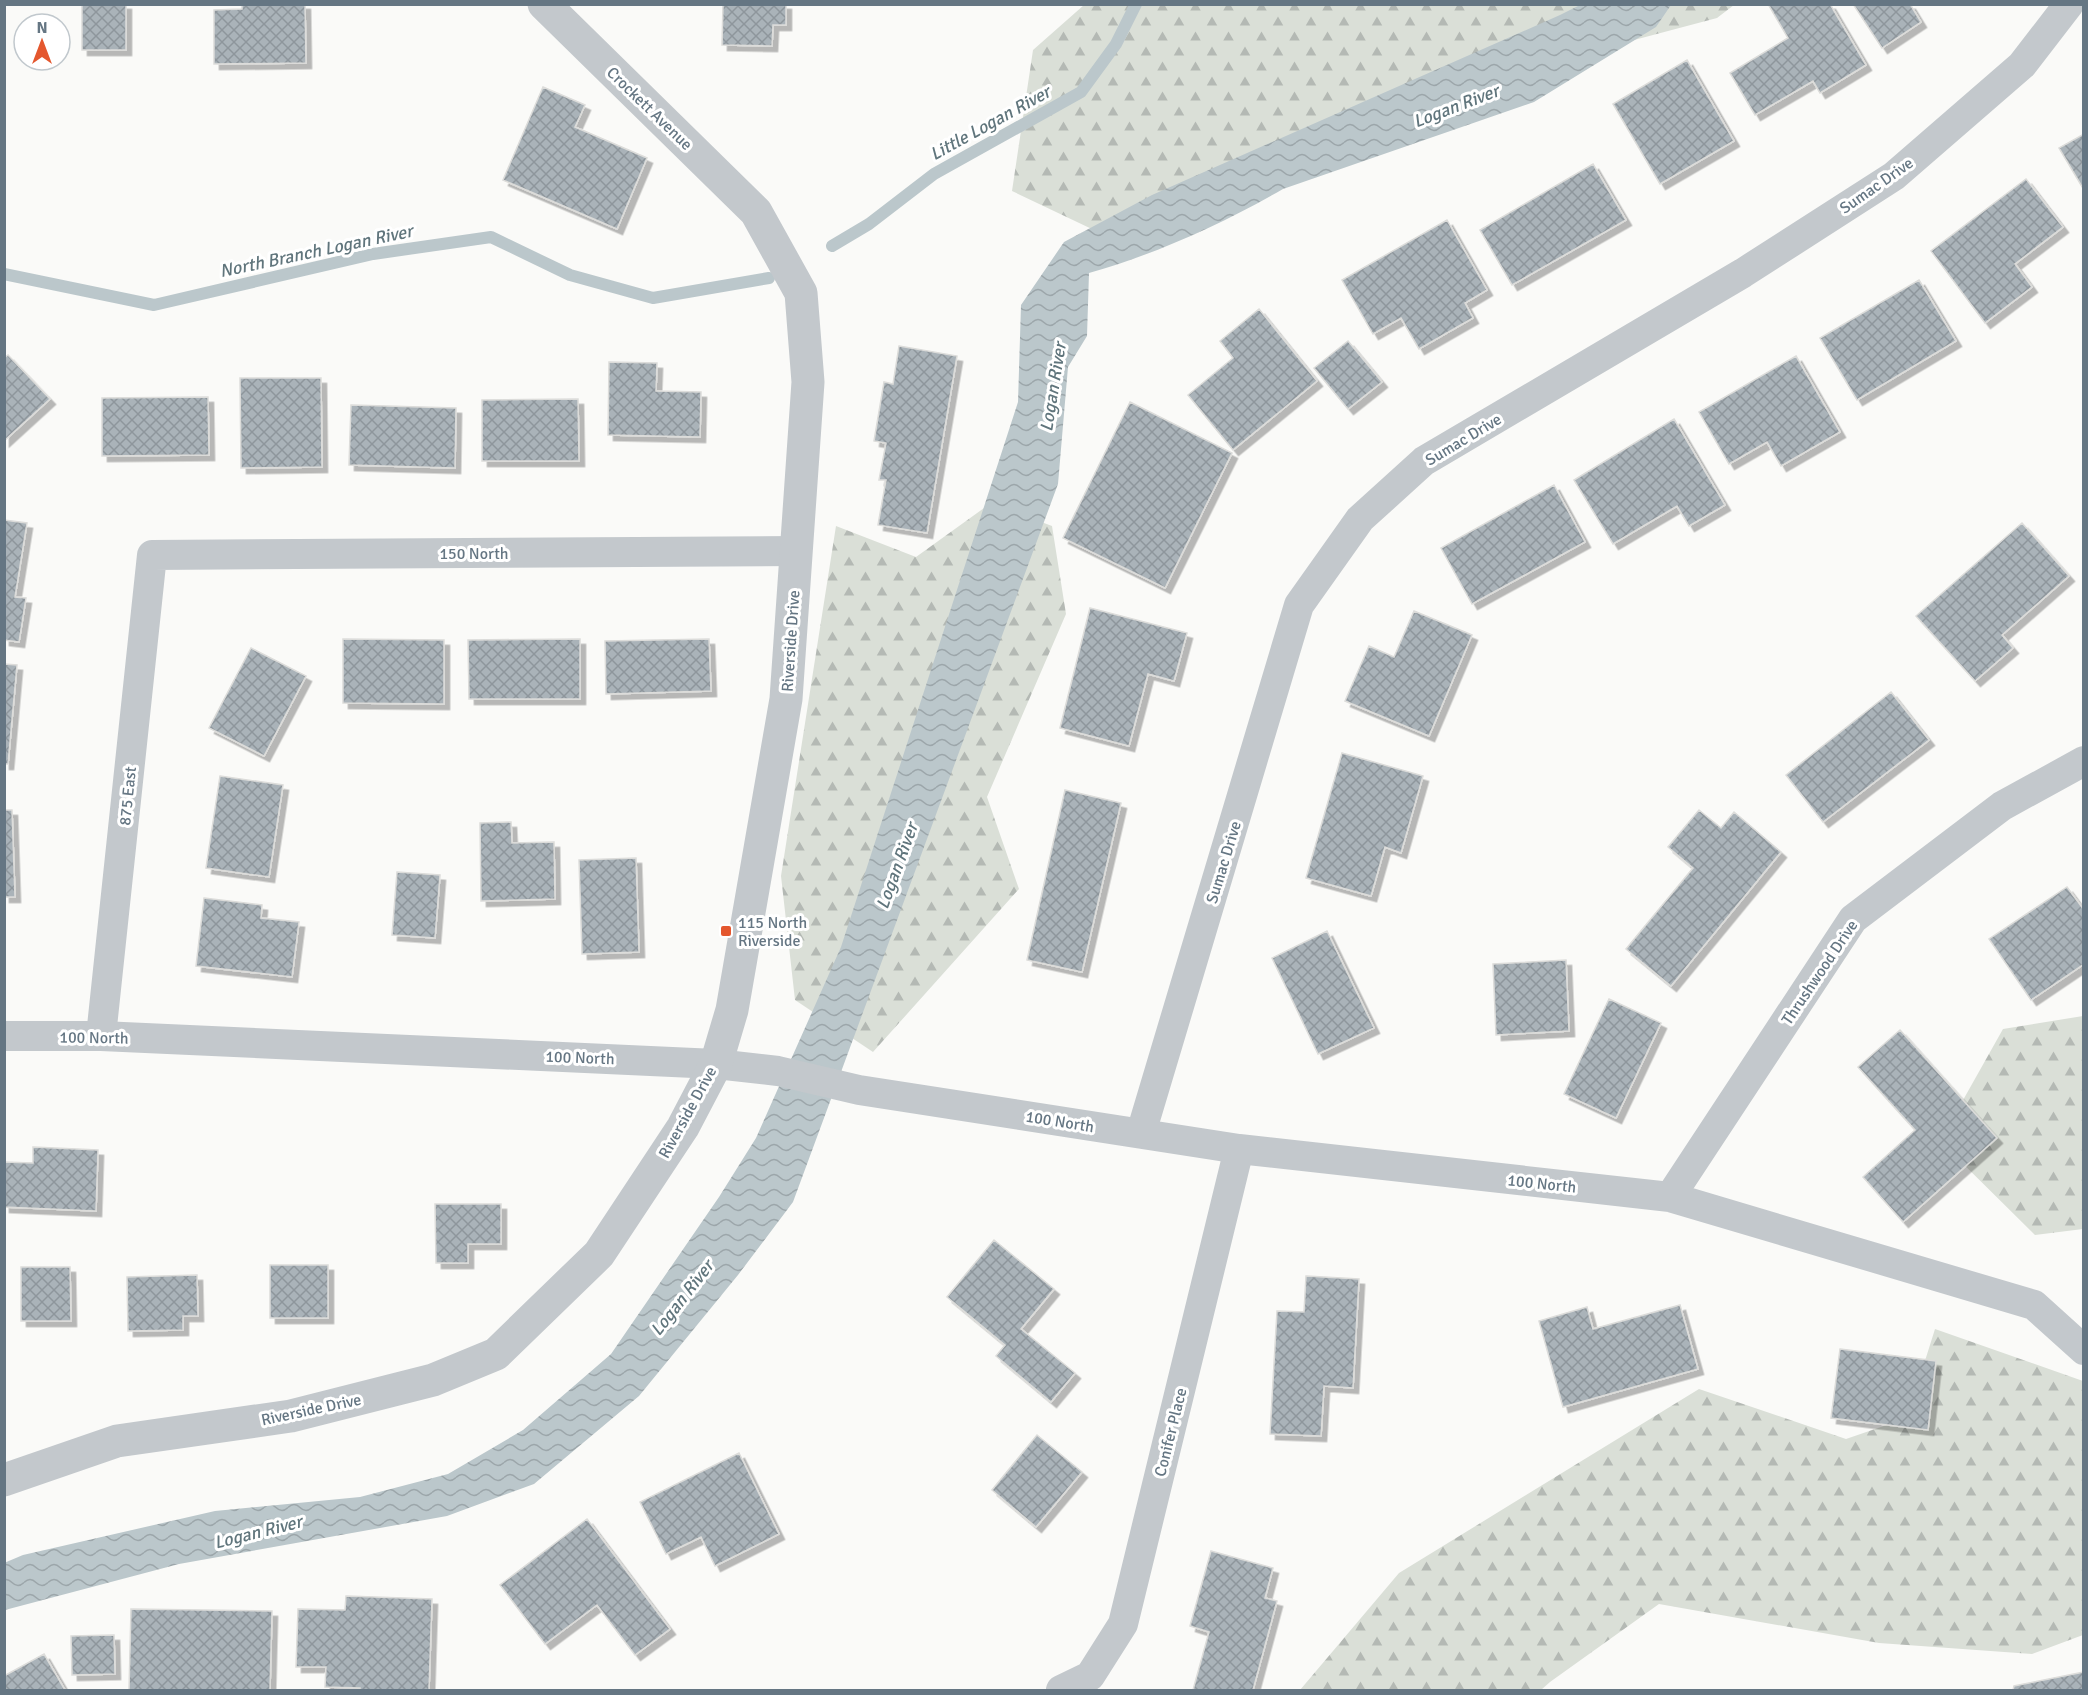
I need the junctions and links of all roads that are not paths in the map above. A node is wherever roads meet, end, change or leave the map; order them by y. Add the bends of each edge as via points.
1 (544, 4) edge
2 (2069, 4) edge
3 (756, 212) joint
4 (796, 551) junction
5 (152, 555) joint
6 (2084, 761) edge
7 (4, 1036) edge
8 (101, 1036) junction
9 (716, 1064) junction
10 (1141, 1133) junction
11 (1239, 1149) junction
12 (1670, 1197) junction
13 (2084, 1350) edge
14 (4, 1480) edge
15 (1060, 1690) edge

1 - 3 street, Crockett Avenue
2 - 10 street, Sumac Drive via 2022,64 1894,176 1743,273 1424,461 1360,519 1299,605
3 - 4 street, Riverside Drive via 801,293 808,382
4 - 5 street, 150 North
4 - 9 street, Riverside Drive via 786,699 732,1010
5 - 8 street, 875 East
6 - 12 street, Thrushwood Drive via 2002,806 1852,919
7 - 8 street, 100 North
8 - 9 street, 100 North
9 - 10 street, 100 North via 778,1071 859,1090
9 - 14 street, Riverside Drive via 682,1127 599,1254 496,1354 434,1380 291,1416 117,1441
10 - 11 street, 100 North
11 - 12 street, 100 North
11 - 15 street, Conifer Place via 1123,1624 1090,1676
12 - 13 street, 100 North via 2034,1305

